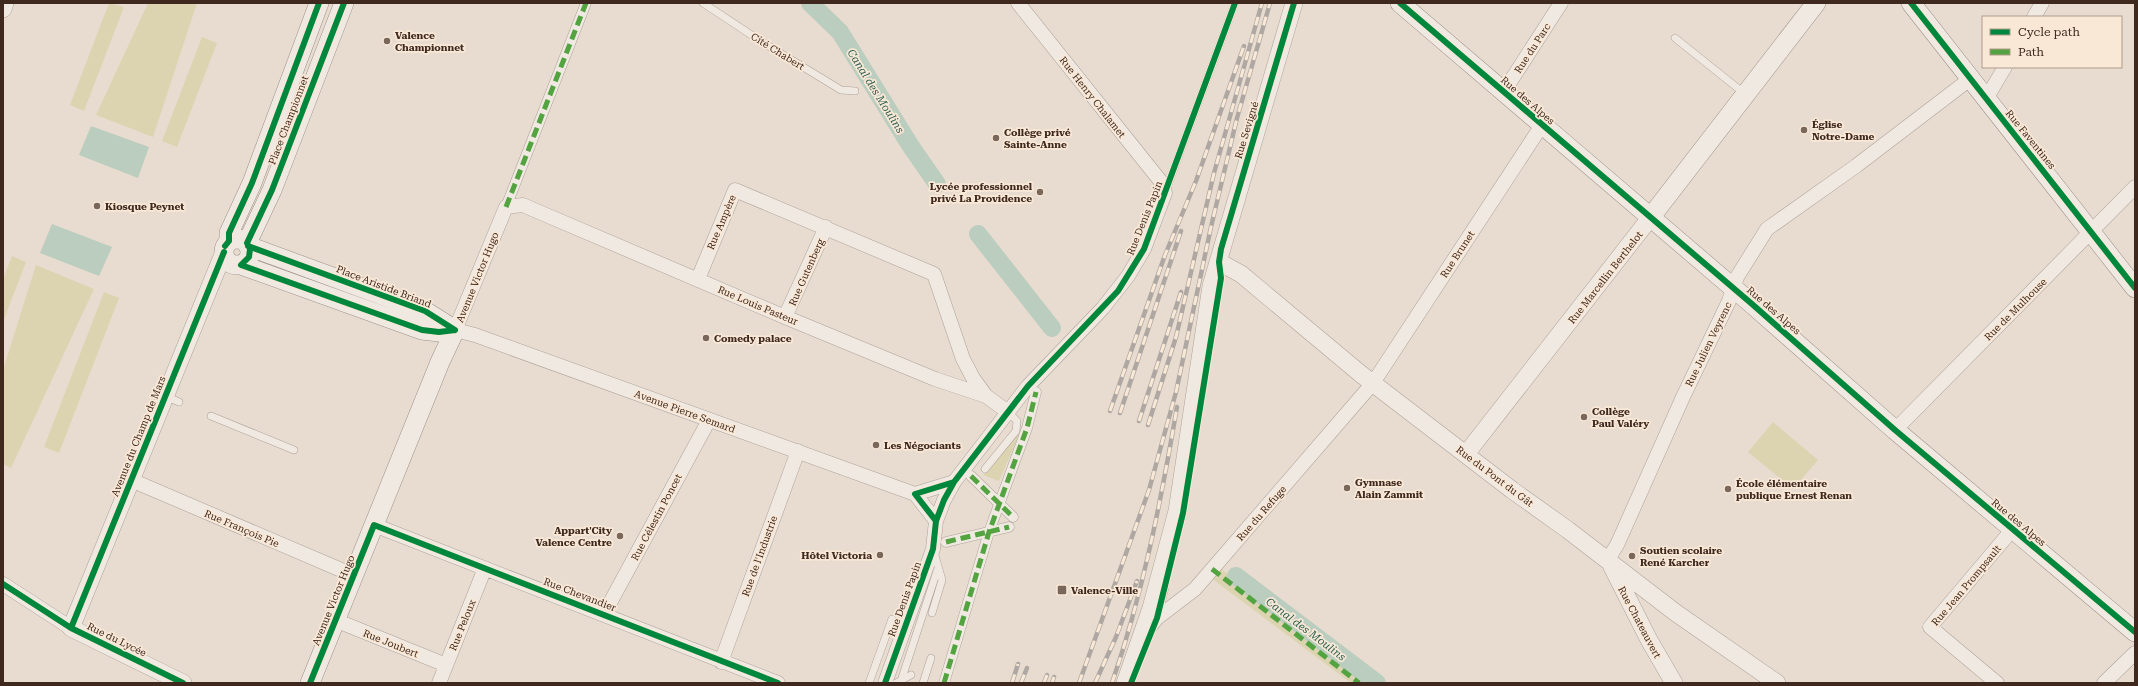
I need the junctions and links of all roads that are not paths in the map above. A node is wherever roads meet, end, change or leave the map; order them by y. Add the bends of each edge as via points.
1 (5, 3) edge
2 (319, 3) edge
3 (344, 3) edge
4 (586, 3) edge
5 (703, 3) edge
6 (1018, 3) edge
7 (1235, 3) edge
8 (1294, 3) edge
9 (1400, 3) edge
10 (1561, 3) edge
11 (1816, 3) edge
12 (1911, 3) edge
13 (2042, 3) edge
14 (3, 9) edge
15 (2035, 16) edge
16 (1675, 38) dead end
17 (2004, 68) edge
18 (1970, 79) junction
19 (855, 91) dead end
20 (1505, 94) junction
21 (1745, 94) junction
22 (1986, 100) junction
23 (1542, 125) junction
24 (2135, 188) edge
25 (1165, 193) junction
26 (506, 207) junction
27 (1650, 218) junction
28 (826, 227) junction
29 (2092, 231) junction
30 (237, 246) junction
31 (1219, 262) junction
32 (698, 279) junction
33 (2135, 288) edge
34 (1733, 289) junction
35 (785, 317) junction
36 (455, 330) junction
37 (1373, 383) junction
38 (1036, 392) dead end
39 (986, 396) junction
40 (1010, 414) junction
41 (211, 416) dead end
42 (709, 420) junction
43 (1895, 430) junction
44 (294, 450) dead end
45 (798, 451) junction
46 (1466, 454) junction
47 (985, 469) dead end
48 (971, 476) dead end
49 (131, 480) junction
50 (954, 482) junction
51 (915, 494) junction
52 (999, 504) junction
53 (1013, 517) dead end
54 (936, 521) junction
55 (374, 525) junction
56 (1009, 527) dead end
57 (2012, 530) junction
58 (989, 532) junction
59 (946, 542) dead end
60 (933, 549) junction
61 (1608, 559) junction
62 (485, 568) junction
63 (938, 568) junction
64 (353, 575) junction
65 (3, 584) edge
66 (932, 613) dead end
67 (604, 614) junction
68 (1157, 618) junction
69 (892, 619) dead end
70 (335, 620) junction
71 (71, 628) junction
72 (2135, 632) edge
73 (1142, 636) junction
74 (2135, 653) edge
75 (930, 658) dead end
76 (721, 662) junction
77 (446, 665) junction
78 (911, 676) dead end
79 (899, 682) edge
80 (183, 683) edge
81 (310, 683) edge
82 (438, 683) edge
83 (778, 683) edge
84 (869, 683) edge
85 (885, 683) edge
86 (923, 683) edge
87 (944, 683) edge
88 (1126, 683) edge
89 (1131, 683) edge
90 (1674, 683) edge
91 (1777, 683) edge
92 (1998, 683) edge
93 (2104, 683) edge

1 - 14 street
2 - 30 main road, Place Championnet via 252,183 229,233
3 - 30 main road, Place Championnet via 272,190
4 - 26 street, Avenue Victor Hugo
5 - 19 lane, Cité Chabert via 841,90
6 - 25 street, Rue Henry Chalamet via 1162,183
7 - 25 lane, Rue Denis Papin
8 - 31 street, Rue Sevigné
9 - 20 main road, Rue des Alpes
10 - 20 street, Rue du Parc via 1510,82
11 - 21 main road, Rue Marcellin Berthelot
12 - 18 main road, Rue Faventines
13 - 15 street
16 - 21 lane
17 - 22 street
18 - 22 main road, Rue Faventines
18 - 34 street, Rue Julien Veyrenc via 1768,230 1737,277
20 - 23 main road, Rue des Alpes
21 - 27 main road, Rue Marcellin Berthelot
22 - 29 main road, Rue Faventines
23 - 27 main road, Rue des Alpes
23 - 37 street, Rue Brunet
24 - 29 street, Rue de Mulhouse
25 - 40 street, Rue Denis Papin via 1144,249 1118,291 1028,386
26 - 32 street, Rue Louis Pasteur via 523,205 532,208
26 - 36 street, Avenue Victor Hugo
27 - 34 main road, Rue des Alpes
27 - 46 street, Rue Marcellin Berthelot
28 - 32 street, Rue Ampère via 735,190
28 - 35 street, Rue Gutenberg
28 - 39 street via 934,274 963,359 972,378
29 - 33 main road, Rue Faventines
29 - 43 street, Rue de Mulhouse
30 - 36 main road, Place Aristide Briand via 426,311
30 - 36 main road via 249,257 241,265 422,330
30 - 49 street, Avenue du Champ de Mars via 172,399
31 - 37 street, Rue du Pont du Gât via 1241,274
31 - 68 lane via 1221,278 1187,493
31 - 73 street, Rue Sevigné via 1206,312 1178,505
32 - 35 street, Rue Louis Pasteur
34 - 43 main road, Rue des Alpes
34 - 61 street, Rue Julien Veyrenc
35 - 39 street, Rue Louis Pasteur via 935,379
36 - 42 street, Avenue Pierre Semard
36 - 55 main road, Avenue Victor Hugo
37 - 46 street, Rue du Pont du Gât
37 - 68 street, Rue du Refuge via 1195,589
38 - 52 street via 1027,428
39 - 40 street, Rue Louis Pasteur
40 - 47 lane via 1017,421 1016,431
40 - 50 street, Rue Denis Papin
41 - 44 lane
42 - 45 street, Avenue Pierre Semard
42 - 67 street, Rue Célestin Poncet
43 - 57 main road, Rue des Alpes
45 - 51 street, Avenue Pierre Semard
45 - 76 street, Rue de l'Industrie
46 - 61 street, Rue du Pont du Gât
48 - 52 street
49 - 64 street, Rue François Pie
49 - 71 street, Avenue du Champ de Mars
50 - 51 street
50 - 54 street, Rue Denis Papin
51 - 54 street
52 - 53 street
52 - 58 street
54 - 60 street, Rue Denis Papin
55 - 62 street, Rue Chevandier
55 - 64 main road, Avenue Victor Hugo
56 - 58 street
57 - 72 main road, Rue des Alpes
57 - 92 street, Rue Jean Prompsault via 1930,628
58 - 59 street
58 - 87 street
60 - 63 lane
60 - 85 street, Rue Denis Papin
61 - 90 street, Rue Chateauvert
61 - 91 street, Rue du Pont du Gât via 1676,613
62 - 67 street, Rue Chevandier
62 - 77 street, Rue Peloux
63 - 66 lane via 942,580
63 - 79 lane
64 - 70 main road, Avenue Victor Hugo
65 - 71 street, Rue du Lycée
67 - 76 street, Rue Chevandier
68 - 73 street, Rue du Refuge
68 - 89 lane
69 - 84 lane
70 - 77 street, Rue Joubert
70 - 81 main road, Avenue Victor Hugo
71 - 80 street, Rue du Lycée
73 - 88 street, Rue Sevigné
74 - 93 street
75 - 86 lane
76 - 83 street, Rue Chevandier
77 - 82 street, Rue Peloux
78 - 79 lane

